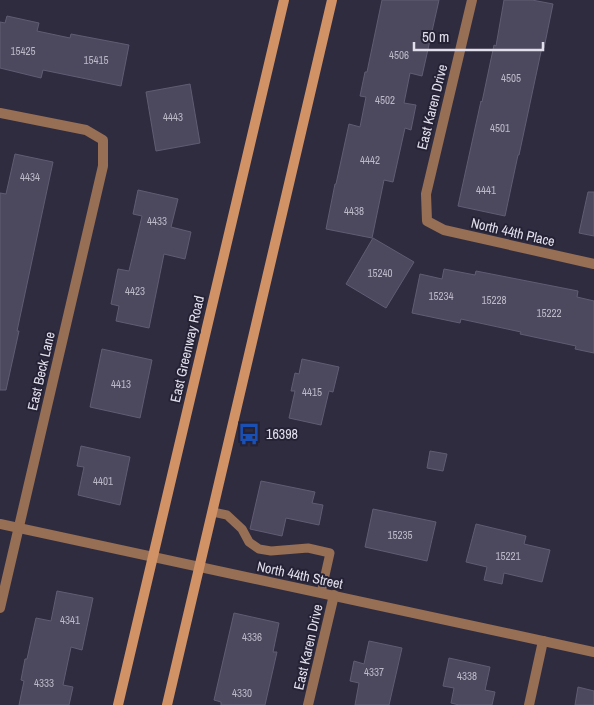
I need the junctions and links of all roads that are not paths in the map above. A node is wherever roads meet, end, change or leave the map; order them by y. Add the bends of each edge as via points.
1 (284, 0) edge
2 (332, 0) edge
3 (472, 0) edge
4 (0, 113) edge
5 (427, 221) joint
6 (594, 264) edge
7 (213, 512) junction
8 (0, 524) edge
9 (19, 528) junction
10 (153, 557) junction
11 (200, 567) junction
12 (321, 593) junction
13 (334, 595) junction
14 (0, 608) edge
15 (543, 642) junction
16 (594, 652) edge
17 (118, 705) edge
18 (167, 705) edge
19 (308, 705) edge
20 (529, 705) edge

1 - 10 main road, East Greenway Road
2 - 7 main road
3 - 5 street, East Karen Drive via 426,194
4 - 9 street, East Beck Lane via 86,130 103,140 103,166
5 - 6 street, North 44th Place via 444,230
7 - 11 main road
7 - 12 lane via 227,514 242,529 249,542 259,549 308,548 330,553
8 - 9 street, North 44th Street
9 - 10 street, North 44th Street
9 - 14 street, East Beck Lane
10 - 11 street, North 44th Street
10 - 17 main road, East Greenway Road
11 - 12 street, North 44th Street
11 - 18 main road
12 - 13 street, North 44th Street
13 - 15 street, North 44th Street
13 - 19 street, East Karen Drive
15 - 16 street, North 44th Street
15 - 20 street

